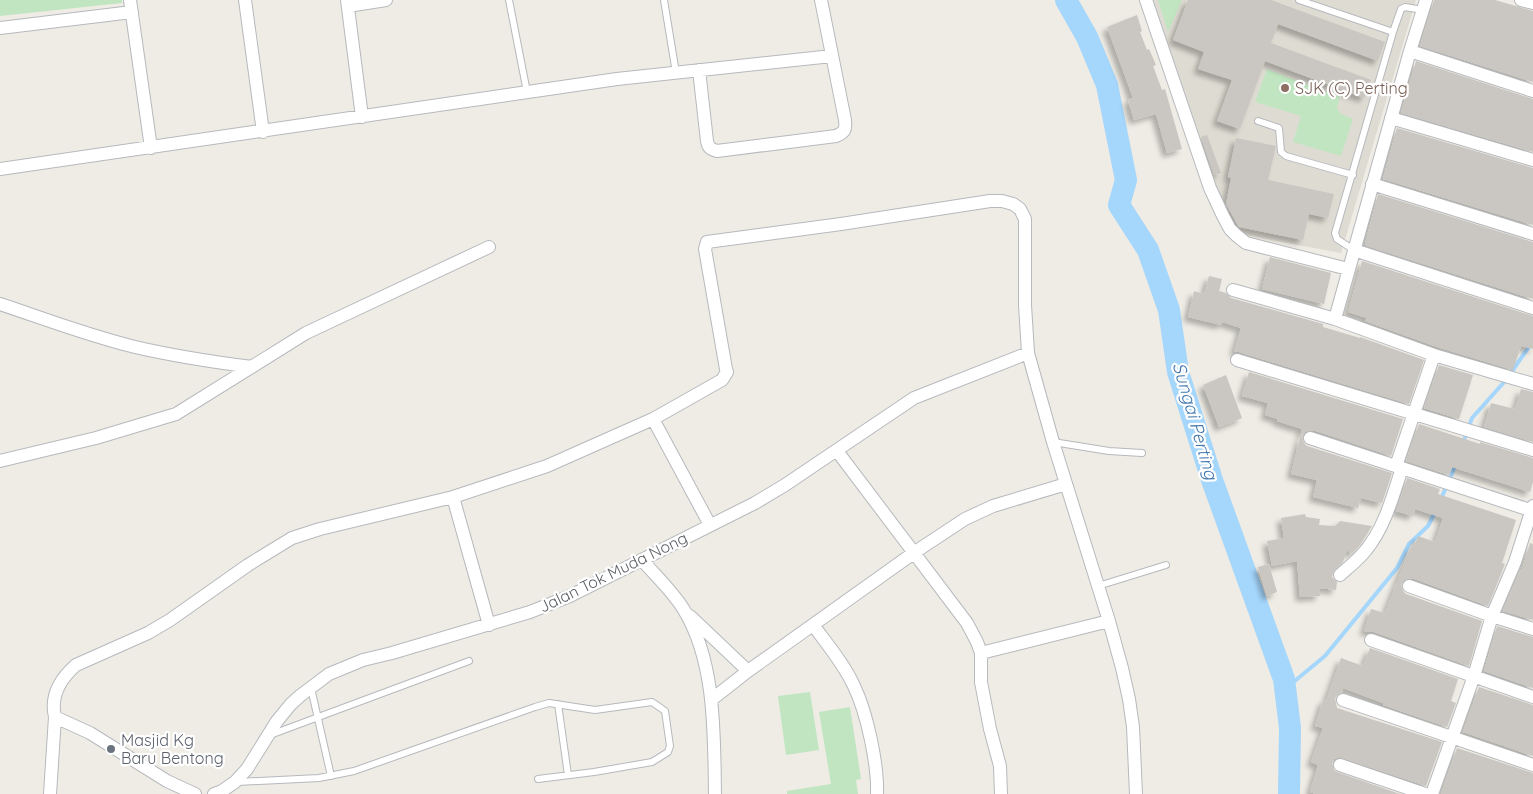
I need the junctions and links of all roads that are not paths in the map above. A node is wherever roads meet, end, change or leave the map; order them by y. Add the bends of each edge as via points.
1 (245, 0) edge
2 (386, 0) edge
3 (509, 0) edge
4 (664, 0) edge
5 (821, 0) edge
6 (1146, 0) edge
7 (1299, 0) edge
8 (1522, 0) edge
9 (347, 3) edge
10 (1533, 4) edge
11 (1425, 5) edge
12 (131, 6) edge
13 (0, 28) edge
14 (1393, 32) junction
15 (1410, 51) junction
16 (832, 56) junction
17 (698, 70) junction
18 (676, 72) junction
19 (1533, 91) edge
20 (527, 92) junction
21 (362, 117) junction
22 (1391, 118) junction
23 (1258, 121) dead end
24 (262, 132) junction
25 (151, 148) junction
26 (1533, 160) edge
27 (0, 169) edge
28 (1352, 175) junction
29 (1372, 184) junction
30 (1533, 234) edge
31 (489, 247) dead end
32 (1354, 250) junction
33 (1348, 269) junction
34 (1233, 290) dead end
35 (0, 304) edge
36 (1533, 308) edge
37 (1334, 319) junction
38 (1028, 353) junction
39 (1434, 355) junction
40 (1237, 360) dead end
41 (252, 367) junction
42 (1533, 384) edge
43 (1413, 413) junction
44 (654, 419) junction
45 (1310, 438) dead end
46 (1053, 442) junction
47 (1533, 450) edge
48 (837, 451) junction
49 (1142, 453) dead end
50 (0, 462) edge
51 (1399, 467) junction
52 (1066, 484) junction
53 (453, 497) junction
54 (1533, 509) edge
55 (710, 525) junction
56 (914, 552) junction
57 (642, 560) junction
58 (1166, 565) dead end
59 (1340, 575) dead end
60 (1098, 586) junction
61 (1409, 586) dead end
62 (684, 609) junction
63 (1492, 616) junction
64 (1109, 621) junction
65 (489, 625) junction
66 (813, 625) junction
67 (1533, 629) edge
68 (1371, 640) dead end
69 (981, 654) junction
70 (469, 661) dead end
71 (748, 672) junction
72 (1474, 676) junction
73 (311, 687) junction
74 (1533, 697) edge
75 (711, 700) junction
76 (1343, 700) dead end
77 (558, 704) junction
78 (318, 716) junction
79 (55, 717) junction
80 (268, 735) junction
81 (1452, 738) junction
82 (1340, 765) dead end
83 (1533, 765) edge
84 (568, 775) junction
85 (331, 776) junction
86 (538, 779) dead end
87 (235, 782) junction
88 (50, 794) edge
89 (195, 794) edge
90 (214, 794) edge
91 (715, 794) edge
92 (877, 794) edge
93 (1000, 794) edge
94 (1136, 794) edge
95 (1425, 794) edge
96 (1432, 794) edge

1 - 24 street
2 - 9 street
3 - 20 lane
4 - 18 lane
5 - 16 street
6 - 33 street via 1208,184 1230,229 1246,242
7 - 14 lane
8 - 10 street
9 - 21 street
11 - 14 lane via 1401,9
11 - 15 street
12 - 13 street
12 - 25 street
14 - 28 lane
15 - 19 street
15 - 22 street
16 - 17 street
16 - 17 street via 845,120 844,133 717,151 708,146
17 - 18 street
18 - 20 street
20 - 21 street
21 - 24 street
22 - 26 street
22 - 29 street
23 - 28 lane via 1279,128 1281,152 1286,156
24 - 25 street
25 - 27 street
28 - 32 lane via 1335,236
29 - 30 street
29 - 32 street
31 - 41 street via 306,333
32 - 33 street
32 - 36 street
33 - 37 street
34 - 37 street
35 - 41 street via 135,347
37 - 39 street
38 - 44 street via 1025,219 1013,204 990,201 709,241 705,243 705,249 727,372 722,380
38 - 46 street
38 - 48 street, Jalan Tok Muda Nong via 914,398
39 - 42 street
39 - 43 street
40 - 43 street
41 - 50 street via 176,414
43 - 47 street
43 - 51 street
44 - 53 street via 547,466
44 - 55 street
45 - 51 street
46 - 49 lane
46 - 52 street
48 - 55 street, Jalan Tok Muda Nong via 785,485
48 - 56 street
51 - 54 street
51 - 59 street via 1386,514 1374,538 1365,552
52 - 56 street via 979,512
52 - 60 street
53 - 65 street
53 - 79 street via 292,538 170,620 76,666 67,673 56,691
54 - 63 street
55 - 57 street, Jalan Tok Muda Nong
56 - 66 street
56 - 69 street via 967,623
57 - 62 street
57 - 65 street, Jalan Tok Muda Nong via 570,596
58 - 60 lane
60 - 64 street
61 - 63 street
62 - 71 street
62 - 75 street via 700,644
63 - 67 street
63 - 72 street
64 - 69 street
64 - 94 street via 1129,699
65 - 73 street, Jalan Tok Muda Nong via 357,662 329,674
66 - 71 street
66 - 92 street via 854,685 868,731
68 - 72 street
69 - 93 street via 981,682 1000,766
70 - 78 lane
71 - 75 street
72 - 74 street
72 - 81 street
73 - 78 lane
73 - 80 street, Jalan Tok Muda Nong via 292,704
75 - 91 street
76 - 81 street
77 - 84 lane
77 - 84 lane via 595,710 652,702 665,712 668,721 668,752 652,762
77 - 85 lane via 535,707 386,761
78 - 80 lane
78 - 85 lane
79 - 88 street
79 - 89 street via 90,733 167,781
80 - 87 street, Jalan Tok Muda Nong
81 - 83 street
81 - 96 street
82 - 95 street
84 - 86 lane
85 - 87 lane
87 - 90 street, Jalan Tok Muda Nong

